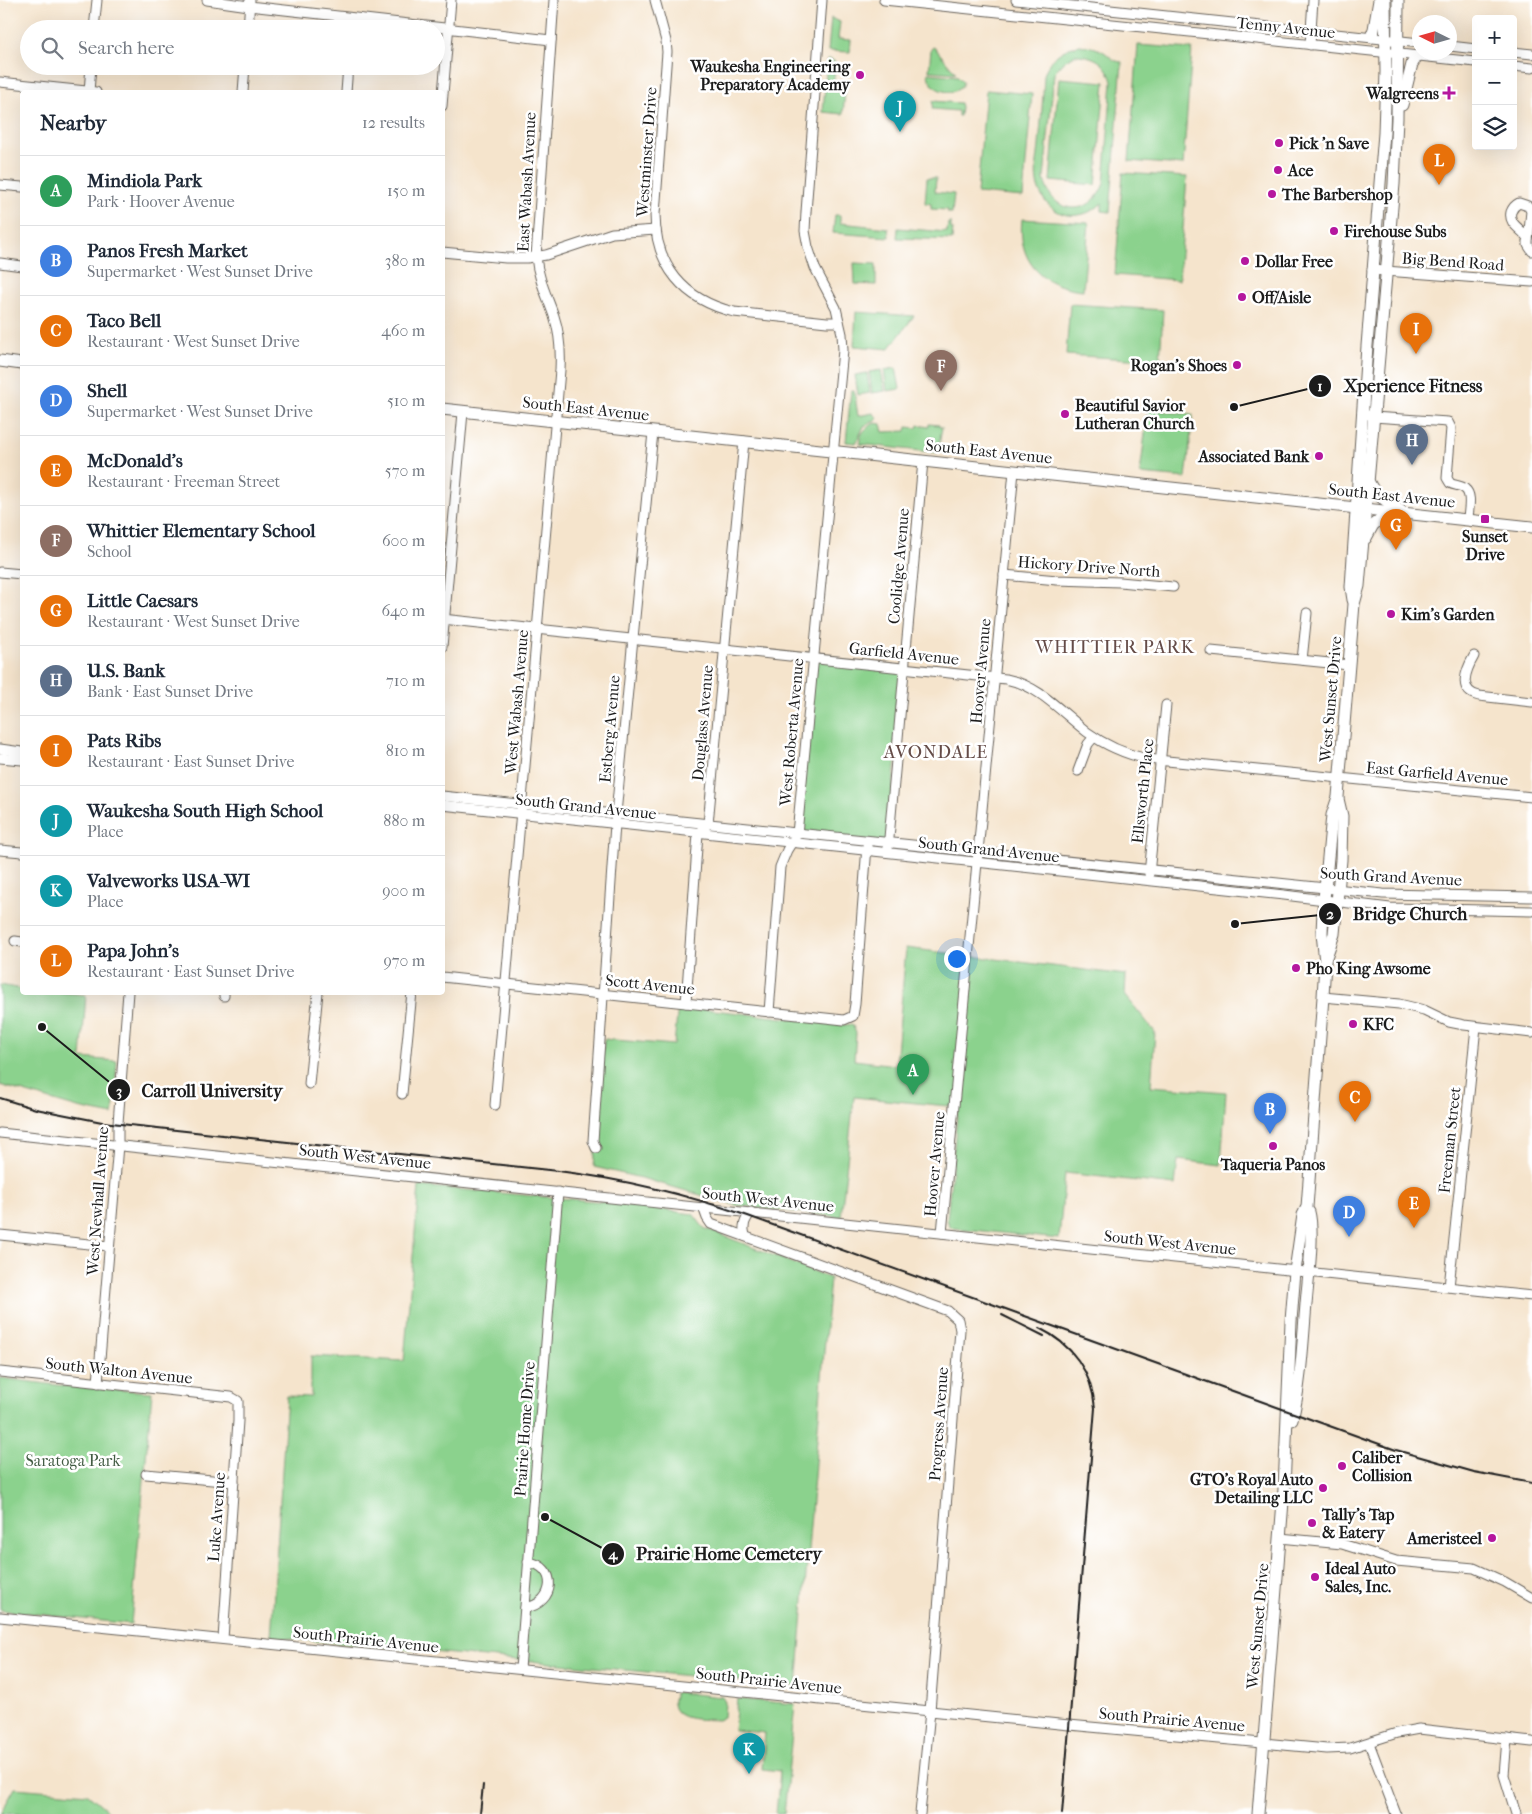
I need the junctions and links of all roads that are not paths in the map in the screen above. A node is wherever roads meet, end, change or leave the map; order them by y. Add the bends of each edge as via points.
1 (97, 0) edge
2 (207, 0) edge
3 (451, 0) edge
4 (554, 0) edge
5 (655, 0) edge
6 (822, 0) edge
7 (884, 0) edge
8 (1016, 0) edge
9 (1313, 0) edge
10 (1379, 0) edge
11 (1385, 0) edge
12 (1398, 0) edge
13 (931, 2) edge
14 (250, 3) edge
15 (95, 20) edge
16 (249, 20) edge
17 (341, 20) edge
18 (445, 28) edge
19 (449, 28) junction
20 (1311, 31) junction
21 (1348, 35) junction
22 (1371, 37) junction
23 (1386, 39) junction
24 (551, 40) junction
25 (1398, 41) junction
26 (1412, 42) edge
27 (1310, 45) junction
28 (1457, 47) edge
29 (1347, 49) junction
30 (1472, 49) edge
31 (1517, 52) edge
32 (1386, 53) junction
33 (1398, 54) junction
34 (1532, 54) edge
35 (1412, 55) edge
36 (1414, 60) edge
37 (1456, 60) edge
38 (1472, 62) edge
39 (1517, 66) edge
40 (1532, 68) edge
41 (445, 73) edge
42 (91, 75) edge
43 (244, 75) edge
44 (347, 75) edge
45 (445, 75) edge
46 (0, 82) edge
47 (74, 90) edge
48 (92, 90) edge
49 (243, 90) edge
50 (346, 90) edge
51 (443, 90) edge
52 (1397, 118) junction
53 (0, 184) edge
54 (20, 187) edge
55 (656, 230) junction
56 (1528, 239) dead end
57 (1532, 251) edge
58 (445, 252) edge
59 (536, 256) junction
60 (0, 263) edge
61 (20, 266) edge
62 (1372, 270) junction
63 (1386, 272) junction
64 (1532, 282) edge
65 (840, 322) junction
66 (0, 361) edge
67 (20, 364) edge
68 (445, 410) edge
69 (463, 412) junction
70 (1362, 413) junction
71 (1373, 417) junction
72 (556, 422) junction
73 (653, 432) junction
74 (744, 441) junction
75 (834, 451) junction
76 (923, 461) junction
77 (1014, 471) junction
78 (1358, 472) junction
79 (1368, 481) junction
80 (1340, 505) junction
81 (1361, 508) junction
82 (1390, 512) junction
83 (1405, 513) junction
84 (1468, 520) junction
85 (1532, 527) edge
86 (1361, 556) junction
87 (0, 572) edge
88 (20, 574) edge
89 (1004, 575) junction
90 (1172, 587) dead end
91 (1354, 604) junction
92 (445, 608) edge
93 (1308, 613) dead end
94 (445, 619) edge
95 (537, 630) junction
96 (633, 640) junction
97 (724, 649) junction
98 (1211, 651) dead end
99 (1474, 656) dead end
100 (813, 659) junction
101 (1302, 660) junction
102 (1349, 665) junction
103 (904, 668) junction
104 (995, 678) junction
105 (1532, 702) edge
106 (1166, 705) dead end
107 (1094, 737) junction
108 (0, 750) edge
109 (20, 752) edge
110 (0, 758) edge
111 (20, 760) edge
112 (1160, 760) junction
113 (1078, 771) dead end
114 (1340, 779) junction
115 (445, 796) edge
116 (1338, 797) junction
117 (1532, 798) edge
118 (445, 805) edge
119 (522, 809) junction
120 (616, 814) junction
121 (615, 824) junction
122 (708, 824) junction
123 (698, 833) junction
124 (797, 834) junction
125 (791, 842) junction
126 (867, 846) junction
127 (888, 848) junction
128 (0, 850) edge
129 (20, 852) edge
130 (978, 858) junction
131 (1063, 861) junction
132 (1149, 870) junction
133 (1062, 872) junction
134 (1148, 880) junction
135 (1236, 880) junction
136 (1285, 885) junction
137 (1236, 890) junction
138 (1325, 894) junction
139 (1284, 895) junction
140 (1338, 896) junction
141 (1532, 897) edge
142 (1532, 911) edge
143 (1324, 962) junction
144 (445, 977) edge
145 (506, 984) junction
146 (604, 994) junction
147 (128, 995) edge
148 (318, 995) edge
149 (412, 995) edge
150 (1323, 997) junction
151 (686, 1003) junction
152 (769, 1012) junction
153 (1476, 1027) junction
154 (1532, 1033) edge
155 (309, 1084) dead end
156 (402, 1094) dead end
157 (495, 1105) dead end
158 (0, 1132) edge
159 (118, 1145) junction
160 (596, 1148) dead end
161 (558, 1192) junction
162 (703, 1207) junction
163 (1307, 1207) junction
164 (751, 1212) junction
165 (942, 1233) junction
166 (0, 1235) edge
167 (745, 1236) junction
168 (109, 1246) junction
169 (1295, 1271) junction
170 (1309, 1272) junction
171 (1449, 1287) junction
172 (1532, 1296) edge
173 (0, 1372) edge
174 (98, 1383) junction
175 (235, 1398) joint
176 (1287, 1441) junction
177 (146, 1474) dead end
178 (234, 1482) junction
179 (1280, 1538) junction
180 (528, 1562) junction
181 (1532, 1598) edge
182 (525, 1608) junction
183 (0, 1617) edge
184 (223, 1639) junction
185 (520, 1669) junction
186 (930, 1711) junction
187 (1507, 1738) junction
188 (1264, 1742) junction
189 (1532, 1742) edge
190 (1369, 1743) junction
191 (920, 1814) edge
192 (1258, 1814) edge
193 (1396, 1814) edge
194 (1516, 1814) edge

1 - 15 street
2 - 14 street
3 - 19 street
4 - 24 street, East Wabash Avenue
5 - 55 street, Westminster Drive via 667,52
6 - 65 street, West Roberta Avenue via 805,231 811,258
7 - 13 street, Tenny Avenue
8 - 20 street, Tenny Avenue
9 - 20 street
10 - 22 main road
11 - 23 main road
12 - 25 main road
13 - 27 street, Tenny Avenue
14 - 16 street
14 - 17 street
18 - 19 street
19 - 24 street
19 - 41 street
20 - 21 street, Tenny Avenue
20 - 27 street
21 - 22 street, Tenny Avenue
21 - 29 street
22 - 23 street, Tenny Avenue
23 - 25 street, Tenny Avenue
23 - 32 main road
24 - 59 street, East Wabash Avenue
25 - 26 street, Tenny Avenue
25 - 33 main road
27 - 29 street, Tenny Avenue
28 - 30 street
29 - 32 street, Tenny Avenue
31 - 34 street
32 - 33 street, Tenny Avenue
32 - 62 main road via 1384,129
33 - 35 street, Tenny Avenue
33 - 52 main road
36 - 52 main road
37 - 38 street, Tenny Avenue
39 - 40 street
42 - 48 street
43 - 49 street
44 - 50 street
45 - 51 street
46 - 47 street
52 - 63 main road
53 - 54 street
55 - 59 street via 612,233
55 - 65 street, Westminster Drive via 661,253 670,269 680,283 703,301 734,312
56 - 57 street
58 - 59 street via 506,258
59 - 72 street, East Wabash Avenue via 559,340
60 - 61 street
62 - 63 street, Big Bend Road
62 - 70 main road
63 - 64 street, Big Bend Road
63 - 71 main road
65 - 75 street, West Roberta Avenue via 842,350
66 - 67 main road
68 - 69 main road, South East Avenue
69 - 72 main road, South East Avenue
69 - 92 street
70 - 71 street
70 - 78 main road
71 - 79 main road
71 - 84 street via 1449,424 1447,478 1452,485 1465,488 1468,493
72 - 73 main road, South East Avenue
72 - 95 street, West Wabash Avenue
73 - 74 main road, South East Avenue
73 - 96 street, Estberg Avenue
74 - 75 main road, South East Avenue
74 - 97 street, Douglass Avenue
75 - 76 main road, South East Avenue
75 - 100 street, West Roberta Avenue
76 - 77 main road, South East Avenue
76 - 103 street, Coolidge Avenue
77 - 80 main road, South East Avenue
77 - 89 street, Hoover Avenue
78 - 80 main road via 1352,489
78 - 81 main road
79 - 81 main road
79 - 83 main road via 1375,493
80 - 81 main road, South East Avenue
81 - 82 main road, South East Avenue
81 - 86 main road, West Sunset Drive
81 - 91 main road, West Sunset Drive via 1351,587
82 - 83 main road, South East Avenue
82 - 86 main road via 1371,527
83 - 84 main road, South East Avenue
84 - 85 main road, South East Avenue
86 - 91 main road, West Sunset Drive
87 - 88 street
89 - 90 street, Hickory Drive North
89 - 104 street, Hoover Avenue
91 - 102 main road, West Sunset Drive
93 - 101 street
94 - 95 street, Garfield Avenue
95 - 96 street, Garfield Avenue
95 - 119 street, West Wabash Avenue
96 - 97 street, Garfield Avenue
96 - 120 street, Estberg Avenue
97 - 100 street, Garfield Avenue
97 - 122 street, Douglass Avenue
98 - 101 street
99 - 105 street via 1465,680 1471,694
100 - 103 street, Garfield Avenue
100 - 124 street, West Roberta Avenue
101 - 102 street
102 - 114 main road, West Sunset Drive
103 - 104 street, Garfield Avenue
103 - 127 street, Coolidge Avenue
104 - 107 street, Garfield Avenue via 1030,687
104 - 130 street, Hoover Avenue
106 - 112 street, Ellsworth Place
107 - 112 street, Garfield Avenue via 1121,752
107 - 113 street
108 - 109 street
110 - 111 street
112 - 114 street, Garfield Avenue
112 - 132 street, Ellsworth Place
114 - 116 main road, West Sunset Drive
114 - 117 street, East Garfield Avenue
115 - 119 street, South Grand Avenue
116 - 138 main road, West Sunset Drive via 1332,815
116 - 140 main road, West Sunset Drive via 1342,816
118 - 119 street, South Grand Avenue
119 - 120 street, South Grand Avenue
119 - 121 street, South Grand Avenue
119 - 145 street, West Wabash Avenue
120 - 121 street, Estberg Avenue
120 - 122 street, South Grand Avenue
121 - 123 street, South Grand Avenue
121 - 146 street, Estberg Avenue
122 - 123 street
122 - 124 street, South Grand Avenue
123 - 125 street, South Grand Avenue
123 - 151 street
124 - 125 street
124 - 126 street, South Grand Avenue
125 - 126 street, South Grand Avenue
125 - 152 street via 780,867
126 - 127 street, South Grand Avenue
126 - 152 street, Scott Avenue via 853,1016 844,1020
127 - 130 street, South Grand Avenue
128 - 129 street
130 - 131 street, South Grand Avenue
130 - 133 street, South Grand Avenue
130 - 165 street, Hoover Avenue
131 - 132 street, South Grand Avenue
131 - 133 street
132 - 134 street, Ellsworth Place
132 - 135 street, South Grand Avenue
133 - 134 street, South Grand Avenue
134 - 137 street, South Grand Avenue
135 - 136 street, South Grand Avenue
135 - 137 street
136 - 138 street, South Grand Avenue
136 - 139 street
137 - 139 street, South Grand Avenue
138 - 139 street, South Grand Avenue
138 - 140 street, South Grand Avenue
138 - 143 main road, West Sunset Drive
140 - 141 street, South Grand Avenue
140 - 142 street, South Grand Avenue via 1400,908
140 - 143 main road, West Sunset Drive via 1334,934
143 - 150 main road, West Sunset Drive
144 - 145 street, Scott Avenue
145 - 146 street, Scott Avenue
145 - 157 street, West Wabash Avenue
146 - 151 street, Scott Avenue
146 - 160 street, Estberg Avenue via 593,1141
147 - 159 street, West Newhall Avenue
148 - 155 street
149 - 156 street
150 - 153 street via 1399,1004 1424,1010 1449,1022
150 - 163 main road, West Sunset Drive
151 - 152 street, Scott Avenue
153 - 154 street
153 - 171 street, Freeman Street
158 - 159 street, South West Avenue
159 - 161 street, South West Avenue
159 - 168 street, West Newhall Avenue
161 - 162 street, South West Avenue
161 - 180 street, Prairie Home Drive
162 - 164 street, South West Avenue
162 - 167 street, Progress Avenue via 712,1224
163 - 169 main road, West Sunset Drive
163 - 170 main road, West Sunset Drive via 1310,1216
164 - 165 street, South West Avenue
164 - 167 street via 745,1220
165 - 169 street, South West Avenue
166 - 168 street
167 - 186 street, Progress Avenue via 948,1311 958,1320 960,1330
168 - 174 street, West Newhall Avenue
169 - 170 street, South West Avenue
169 - 176 main road, West Sunset Drive
170 - 171 street, South West Avenue
170 - 176 main road, West Sunset Drive via 1294,1414
171 - 172 street, South West Avenue
173 - 174 street, South Walton Avenue
174 - 175 street, South Walton Avenue
175 - 178 street, Luke Avenue via 239,1405
176 - 179 main road, West Sunset Drive
177 - 178 street
178 - 184 street, Luke Avenue
179 - 181 street via 1342,1544 1396,1560 1474,1568
179 - 188 main road, West Sunset Drive
180 - 182 street, Prairie Home Drive
180 - 182 street via 547,1574 549,1588 543,1600
182 - 185 street, Prairie Home Drive
183 - 184 street, South Prairie Avenue
184 - 185 street, South Prairie Avenue
185 - 186 street, South Prairie Avenue
186 - 188 street, South Prairie Avenue
186 - 191 street, Progress Avenue
187 - 189 street, South Prairie Avenue
187 - 190 street, South Prairie Avenue via 1419,1729
187 - 194 street via 1504,1775
188 - 190 street, South Prairie Avenue via 1326,1749
188 - 192 main road, West Sunset Drive
190 - 193 street

